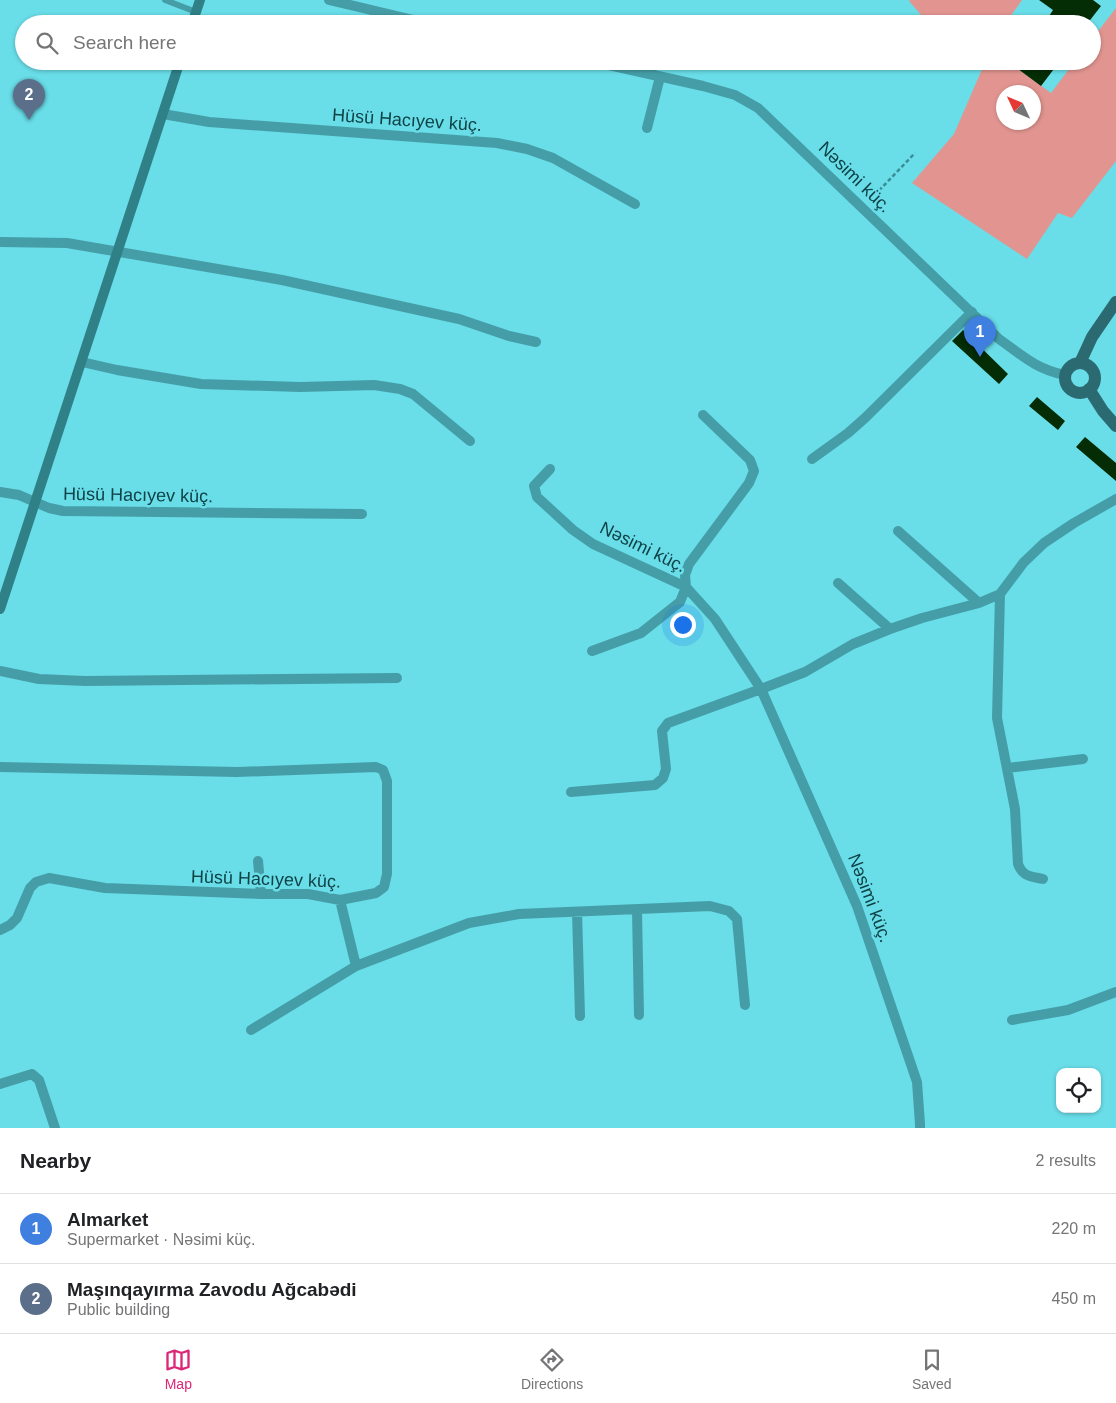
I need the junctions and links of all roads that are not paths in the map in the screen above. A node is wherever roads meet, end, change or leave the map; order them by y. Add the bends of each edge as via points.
1 (165, 0) edge
2 (200, 0) edge
3 (328, 0) edge
4 (196, 12) junction
5 (195, 15) edge
6 (392, 15) edge
7 (177, 70) edge
8 (630, 70) edge
9 (660, 77) junction
10 (163, 114) junction
11 (647, 128) dead end
12 (635, 204) dead end
13 (0, 242) edge
14 (118, 251) junction
15 (1116, 302) edge
16 (972, 312) junction
17 (536, 342) dead end
18 (82, 362) junction
19 (1080, 363) junction
20 (1065, 376) junction
21 (1089, 389) junction
22 (703, 416) dead end
23 (1116, 426) edge
24 (470, 441) dead end
25 (812, 459) dead end
26 (550, 469) dead end
27 (0, 492) edge
28 (1116, 499) edge
29 (34, 502) junction
30 (362, 514) dead end
31 (898, 531) dead end
32 (838, 583) dead end
33 (686, 587) junction
34 (1000, 594) junction
35 (979, 603) junction
36 (0, 609) edge
37 (890, 629) junction
38 (592, 651) dead end
39 (0, 671) edge
40 (396, 678) dead end
41 (761, 689) junction
42 (1083, 759) dead end
43 (0, 767) edge
44 (1007, 768) junction
45 (571, 792) dead end
46 (258, 861) dead end
47 (1043, 879) dead end
48 (262, 894) junction
49 (340, 900) junction
50 (637, 910) junction
51 (577, 912) junction
52 (0, 930) edge
53 (356, 966) junction
54 (1116, 992) edge
55 (745, 1005) dead end
56 (639, 1015) dead end
57 (580, 1016) dead end
58 (1012, 1020) dead end
59 (250, 1030) dead end
60 (0, 1084) edge
61 (54, 1128) edge
62 (920, 1128) edge

1 - 4 lane
2 - 4 main road
3 - 6 street
4 - 5 main road
7 - 10 main road, Hüsü Hacıyev küç.
8 - 9 street, Nəsimi küç.
9 - 11 street
9 - 16 street, Nəsimi küç. via 734,95 758,108
10 - 12 street, Hüsü Hacıyev küç. via 209,122 497,143 553,158
10 - 14 main road, Hüsü Hacıyev küç.
13 - 14 street via 67,243
14 - 17 street via 282,280 459,319
14 - 18 main road, Hüsü Hacıyev küç.
15 - 19 main road via 1092,337
16 - 20 street, Nəsimi küç. via 1030,362 1048,372
16 - 25 street via 865,418
18 - 24 street via 201,384 400,388
18 - 29 main road, Hüsü Hacıyev küç.
19 - 20 main road via 1073,364
19 - 21 main road via 1092,370 1093,384
20 - 21 main road via 1069,388 1076,392
21 - 23 main road
22 - 33 street via 750,460 754,471 749,483 689,564 685,575
26 - 33 street, Nəsimi küç. via 534,486 537,498 573,530 593,544
27 - 29 street, Hüsü Hacıyev küç.
28 - 34 street via 1044,543 1024,562
29 - 30 street, Hüsü Hacıyev küç. via 63,512
29 - 36 main road, Hüsü Hacıyev küç.
31 - 35 street
32 - 37 street
33 - 38 street via 680,602 641,632
33 - 41 street, Nəsimi küç. via 714,619
34 - 35 street
34 - 44 street via 997,718
35 - 37 street
37 - 41 street via 853,644 805,672
39 - 40 street via 39,679 85,682
41 - 45 street via 668,722 662,731 666,769 663,778 655,785
41 - 62 street, Nəsimi küç. via 856,906 916,1082
42 - 44 street
43 - 49 street, Hüsü Hacıyev küç. via 237,772 376,767 383,770 387,781 387,874 384,887 376,893
44 - 47 street via 1015,809 1018,864 1026,875
46 - 48 street
48 - 49 street, Hüsü Hacıyev küç. via 308,894
48 - 52 street, Hüsü Hacıyev küç. via 105,888 49,878 36,882 30,888 16,918
49 - 53 street
50 - 51 street
50 - 55 street via 710,906 729,911 737,919
50 - 56 street
51 - 53 street via 519,914 468,923
51 - 57 street
53 - 59 street
54 - 58 street via 1068,1010
60 - 61 street via 32,1074 39,1080

